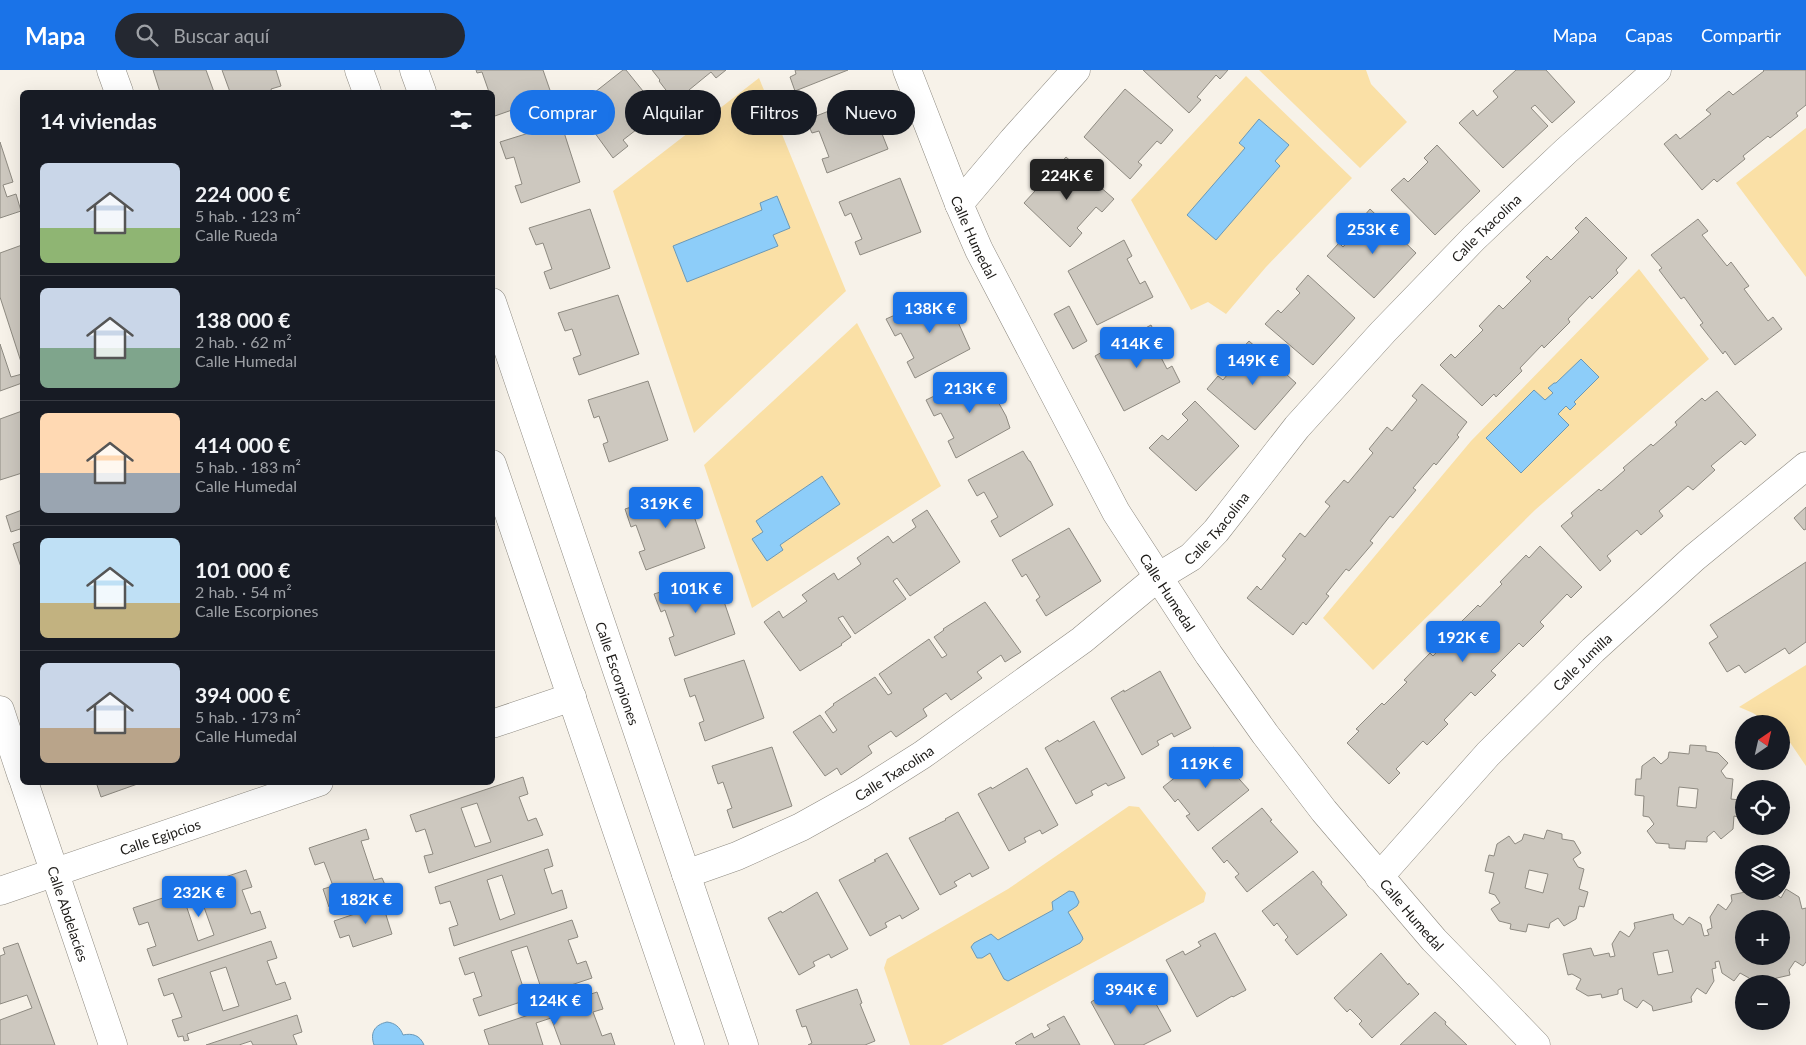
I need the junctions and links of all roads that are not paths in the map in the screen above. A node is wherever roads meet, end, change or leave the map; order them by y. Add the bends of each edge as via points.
1 (111, 70) edge
2 (359, 70) edge
3 (414, 70) edge
4 (907, 70) edge
5 (1076, 70) edge
6 (1657, 70) edge
7 (118, 90) edge
8 (365, 90) edge
9 (421, 90) edge
10 (959, 204) junction
11 (495, 311) edge
12 (1806, 466) edge
13 (495, 473) edge
14 (1158, 577) junction
15 (572, 697) junction
16 (0, 710) edge
17 (495, 723) edge
18 (20, 771) edge
19 (25, 785) edge
20 (310, 785) edge
21 (55, 872) junction
22 (686, 874) junction
23 (1379, 877) junction
24 (0, 891) edge
25 (113, 1045) edge
26 (690, 1045) edge
27 (744, 1045) edge
28 (1536, 1045) edge

1 - 7 street
2 - 8 street
3 - 9 street
4 - 10 street, Calle Humedal
5 - 10 street
6 - 14 street, Calle Txacolina via 1474,238 1297,427 1202,546 1191,557
10 - 14 street, Calle Humedal via 979,250 1116,512
11 - 22 street, Calle Escorpiones
12 - 23 street, Calle Jumilla via 1694,558 1593,650 1488,754
13 - 15 street
14 - 22 street, Calle Txacolina via 1082,640 922,756 801,827 737,856
14 - 23 street, Calle Humedal via 1209,656 1266,734
15 - 17 street
15 - 26 street
16 - 18 street
19 - 21 street, Calle Abdelacíes
20 - 21 street, Calle Egipcios
21 - 24 street, Calle Egipcios
21 - 25 street, Calle Abdelacíes
22 - 27 street, Calle Escorpiones
23 - 28 street, Calle Humedal via 1434,940

